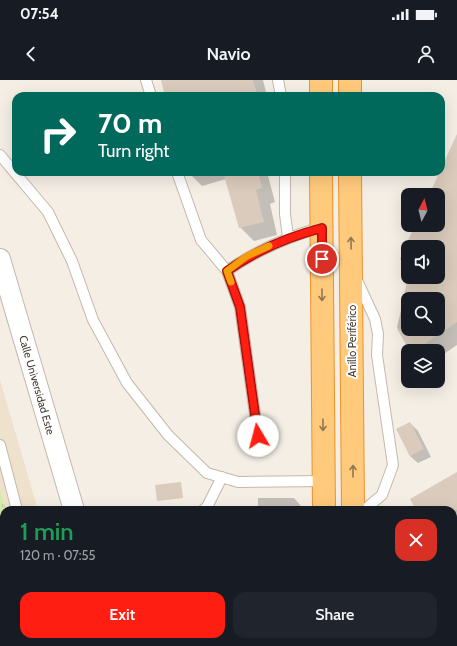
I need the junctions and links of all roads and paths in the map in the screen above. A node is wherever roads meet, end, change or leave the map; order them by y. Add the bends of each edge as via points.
1 (146, 80) edge
2 (278, 80) edge
3 (321, 80) edge
4 (350, 80) edge
5 (150, 92) edge
6 (280, 92) edge
7 (321, 92) edge
8 (350, 92) edge
9 (0, 155) edge
10 (12, 169) edge
11 (18, 176) edge
12 (178, 176) edge
13 (285, 176) edge
14 (322, 176) edge
15 (350, 176) edge
16 (322, 228) junction
17 (288, 237) junction
18 (0, 259) edge
19 (351, 269) junction
20 (227, 271) junction
21 (258, 436) dead end
22 (0, 444) edge
23 (222, 477) junction
24 (324, 481) junction
25 (16, 506) edge
26 (73, 506) edge
27 (208, 506) edge
28 (324, 506) edge
29 (353, 506) edge
30 (369, 506) edge

1 - 5 lane
2 - 6 lane
3 - 7 highway
4 - 8 highway
9 - 10 lane
11 - 23 lane via 48,212 72,261 93,320 127,383 168,435 207,473
12 - 20 lane via 201,240
13 - 17 lane
14 - 16 highway
19 -> 15 highway, Anillo Periférico
16 - 17 lane
16 -> 24 highway
17 - 20 lane via 247,256
18 - 26 street, Calle Universidad Este
29 -> 19 highway, Anillo Periférico
19 - 30 lane via 375,319 378,334 377,355 393,465 382,495
20 - 21 lane via 240,307
22 - 25 lane
23 - 24 lane via 238,482
23 - 27 lane
24 - 28 highway

